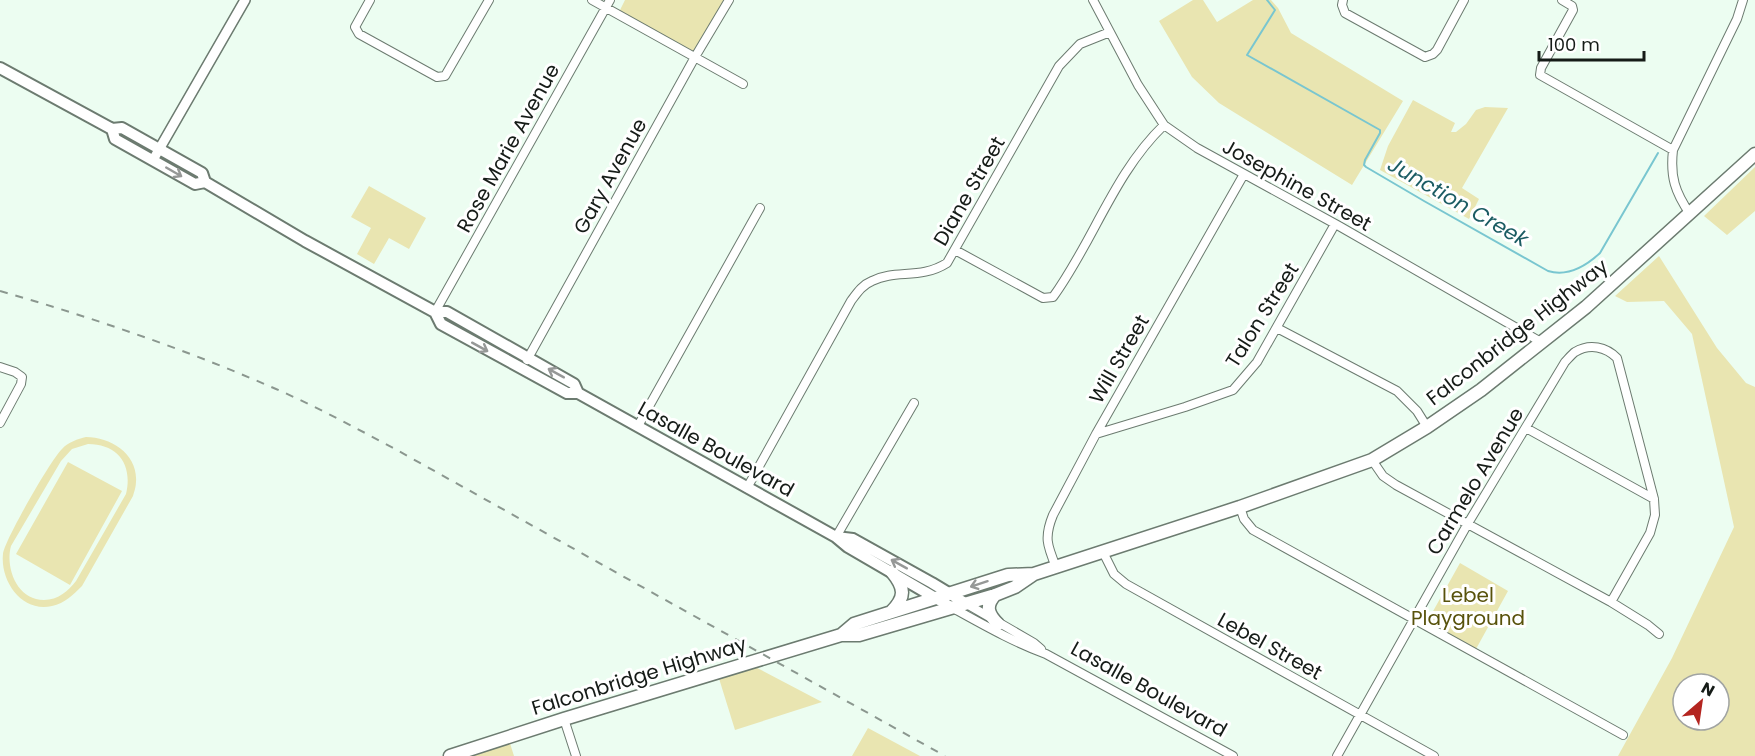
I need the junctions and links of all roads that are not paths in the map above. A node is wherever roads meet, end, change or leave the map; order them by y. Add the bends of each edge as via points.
1 (245, 0) edge
2 (370, 0) edge
3 (489, 0) edge
4 (592, 0) edge
5 (729, 0) edge
6 (1093, 0) edge
7 (1343, 0) edge
8 (1464, 0) edge
9 (1562, 0) edge
10 (1743, 0) edge
11 (608, 4) edge
12 (1110, 32) junction
13 (695, 57) junction
14 (0, 68) edge
15 (743, 84) dead end
16 (1164, 125) junction
17 (112, 129) junction
18 (159, 148) junction
19 (1673, 150) junction
20 (1755, 154) edge
21 (153, 160) junction
22 (1244, 174) junction
23 (205, 182) junction
24 (760, 208) dead end
25 (1690, 214) junction
26 (1335, 224) junction
27 (955, 250) junction
28 (435, 312) junction
29 (1277, 328) junction
30 (1541, 342) junction
31 (528, 358) junction
32 (0, 367) edge
33 (522, 369) junction
34 (578, 393) junction
35 (914, 403) dead end
36 (0, 423) edge
37 (638, 426) junction
38 (1427, 427) junction
39 (1526, 428) junction
40 (1096, 434) junction
41 (1372, 460) junction
42 (747, 488) junction
43 (1654, 499) junction
44 (1240, 507) junction
45 (1467, 525) junction
46 (836, 537) junction
47 (1103, 552) junction
48 (1056, 567) junction
49 (892, 572) junction
50 (1034, 574) junction
51 (949, 594) junction
52 (996, 595) junction
53 (936, 598) junction
54 (1611, 602) junction
55 (964, 603) junction
56 (951, 607) junction
57 (891, 612) junction
58 (1414, 620) junction
59 (998, 624) junction
60 (841, 634) junction
61 (1659, 634) dead end
62 (1047, 654) junction
63 (1360, 715) junction
64 (564, 719) junction
65 (1623, 735) dead end
66 (450, 756) edge
67 (576, 756) edge
68 (1233, 756) edge
69 (1337, 756) edge
70 (1434, 756) edge

1 - 18 street
2 - 3 street via 355,27 359,34 437,77 445,76
4 - 11 street
5 - 13 street, Gary Avenue
6 - 12 street, Josephine Street
7 - 8 street via 1345,13 1425,57 1437,50
9 - 19 street via 1573,10 1540,75
10 - 19 street
11 - 13 street
11 - 28 street, Rose Marie Avenue
12 - 16 street, Josephine Street
12 - 27 street, Diane Street via 1080,44 1059,66
13 - 15 street
13 - 31 street, Gary Avenue
14 - 17 main road, Lasalle Boulevard
16 - 22 street, Josephine Street
16 - 27 street via 1130,164 1053,297 1042,298
17 - 18 main road, Lasalle Boulevard via 122,128
17 - 21 main road, Lasalle Boulevard via 115,139
18 - 21 street
18 - 23 main road, Lasalle Boulevard via 202,173
19 - 25 street via 1675,189
20 - 25 main road, Falconbridge Highway
21 -> 23 main road, Lasalle Boulevard via 195,184
22 - 26 street, Josephine Street
22 - 40 street, Will Street
23 - 28 main road, Lasalle Boulevard
24 - 37 street
25 - 30 main road, Falconbridge Highway
26 - 29 street, Talon Street
26 - 30 street, Josephine Street
27 - 42 street, Diane Street via 947,263 936,270 872,280 861,288
28 - 31 main road, Lasalle Boulevard via 447,312
28 -> 33 main road, Lasalle Boulevard via 441,324
29 - 38 street via 1397,391
29 - 40 street, Talon Street via 1257,362 1233,390
30 - 38 main road, Falconbridge Highway
31 - 33 street, Gary Avenue
34 -> 31 main road, Lasalle Boulevard via 574,384
32 - 36 street via 22,377
33 - 34 main road, Lasalle Boulevard via 567,393
34 - 37 main road, Lasalle Boulevard
35 - 46 street
37 - 42 main road, Lasalle Boulevard
38 - 41 main road, Falconbridge Highway
39 - 43 street
39 - 43 street, Carmelo Avenue via 1564,363 1576,351 1592,347 1609,351 1617,358
39 - 45 street, Carmelo Avenue
40 - 48 street, Will Street via 1047,528
41 - 44 main road, Falconbridge Highway
41 - 45 street via 1383,476
42 - 46 main road, Lasalle Boulevard
43 - 54 street via 1650,532
44 - 47 main road, Falconbridge Highway
44 - 58 street via 1253,530
45 - 54 street
45 - 58 street, Carmelo Avenue
46 - 49 main road, Lasalle Boulevard
51 -> 46 main road, Lasalle Boulevard via 853,538
47 - 48 main road, Falconbridge Highway
47 - 63 street, Lebel Street via 1114,574 1126,584
48 - 50 main road, Falconbridge Highway
49 - 53 main road, Lasalle Boulevard
49 - 57 main road via 902,596
50 -> 51 main road, Falconbridge Highway via 1008,575
50 - 52 main road, Falconbridge Highway
51 - 53 main road, Falconbridge Highway
51 - 55 main road, Lasalle Boulevard
52 - 55 main road, Falconbridge Highway
52 - 59 main road via 988,612
53 - 56 main road, Lasalle Boulevard
53 - 57 main road, Falconbridge Highway
54 - 61 street
55 - 56 main road, Falconbridge Highway
55 - 59 street, Lasalle Boulevard
56 - 60 main road, Falconbridge Highway via 859,635
56 - 62 street, Lasalle Boulevard
57 - 60 main road, Falconbridge Highway via 854,624
58 - 63 street, Carmelo Avenue
58 - 65 street
59 - 62 street, Lasalle Boulevard
60 - 64 main road, Falconbridge Highway
62 - 68 street, Lasalle Boulevard
63 - 69 street, Carmelo Avenue
63 - 70 street, Lebel Street
64 - 66 main road, Falconbridge Highway
64 - 67 street

